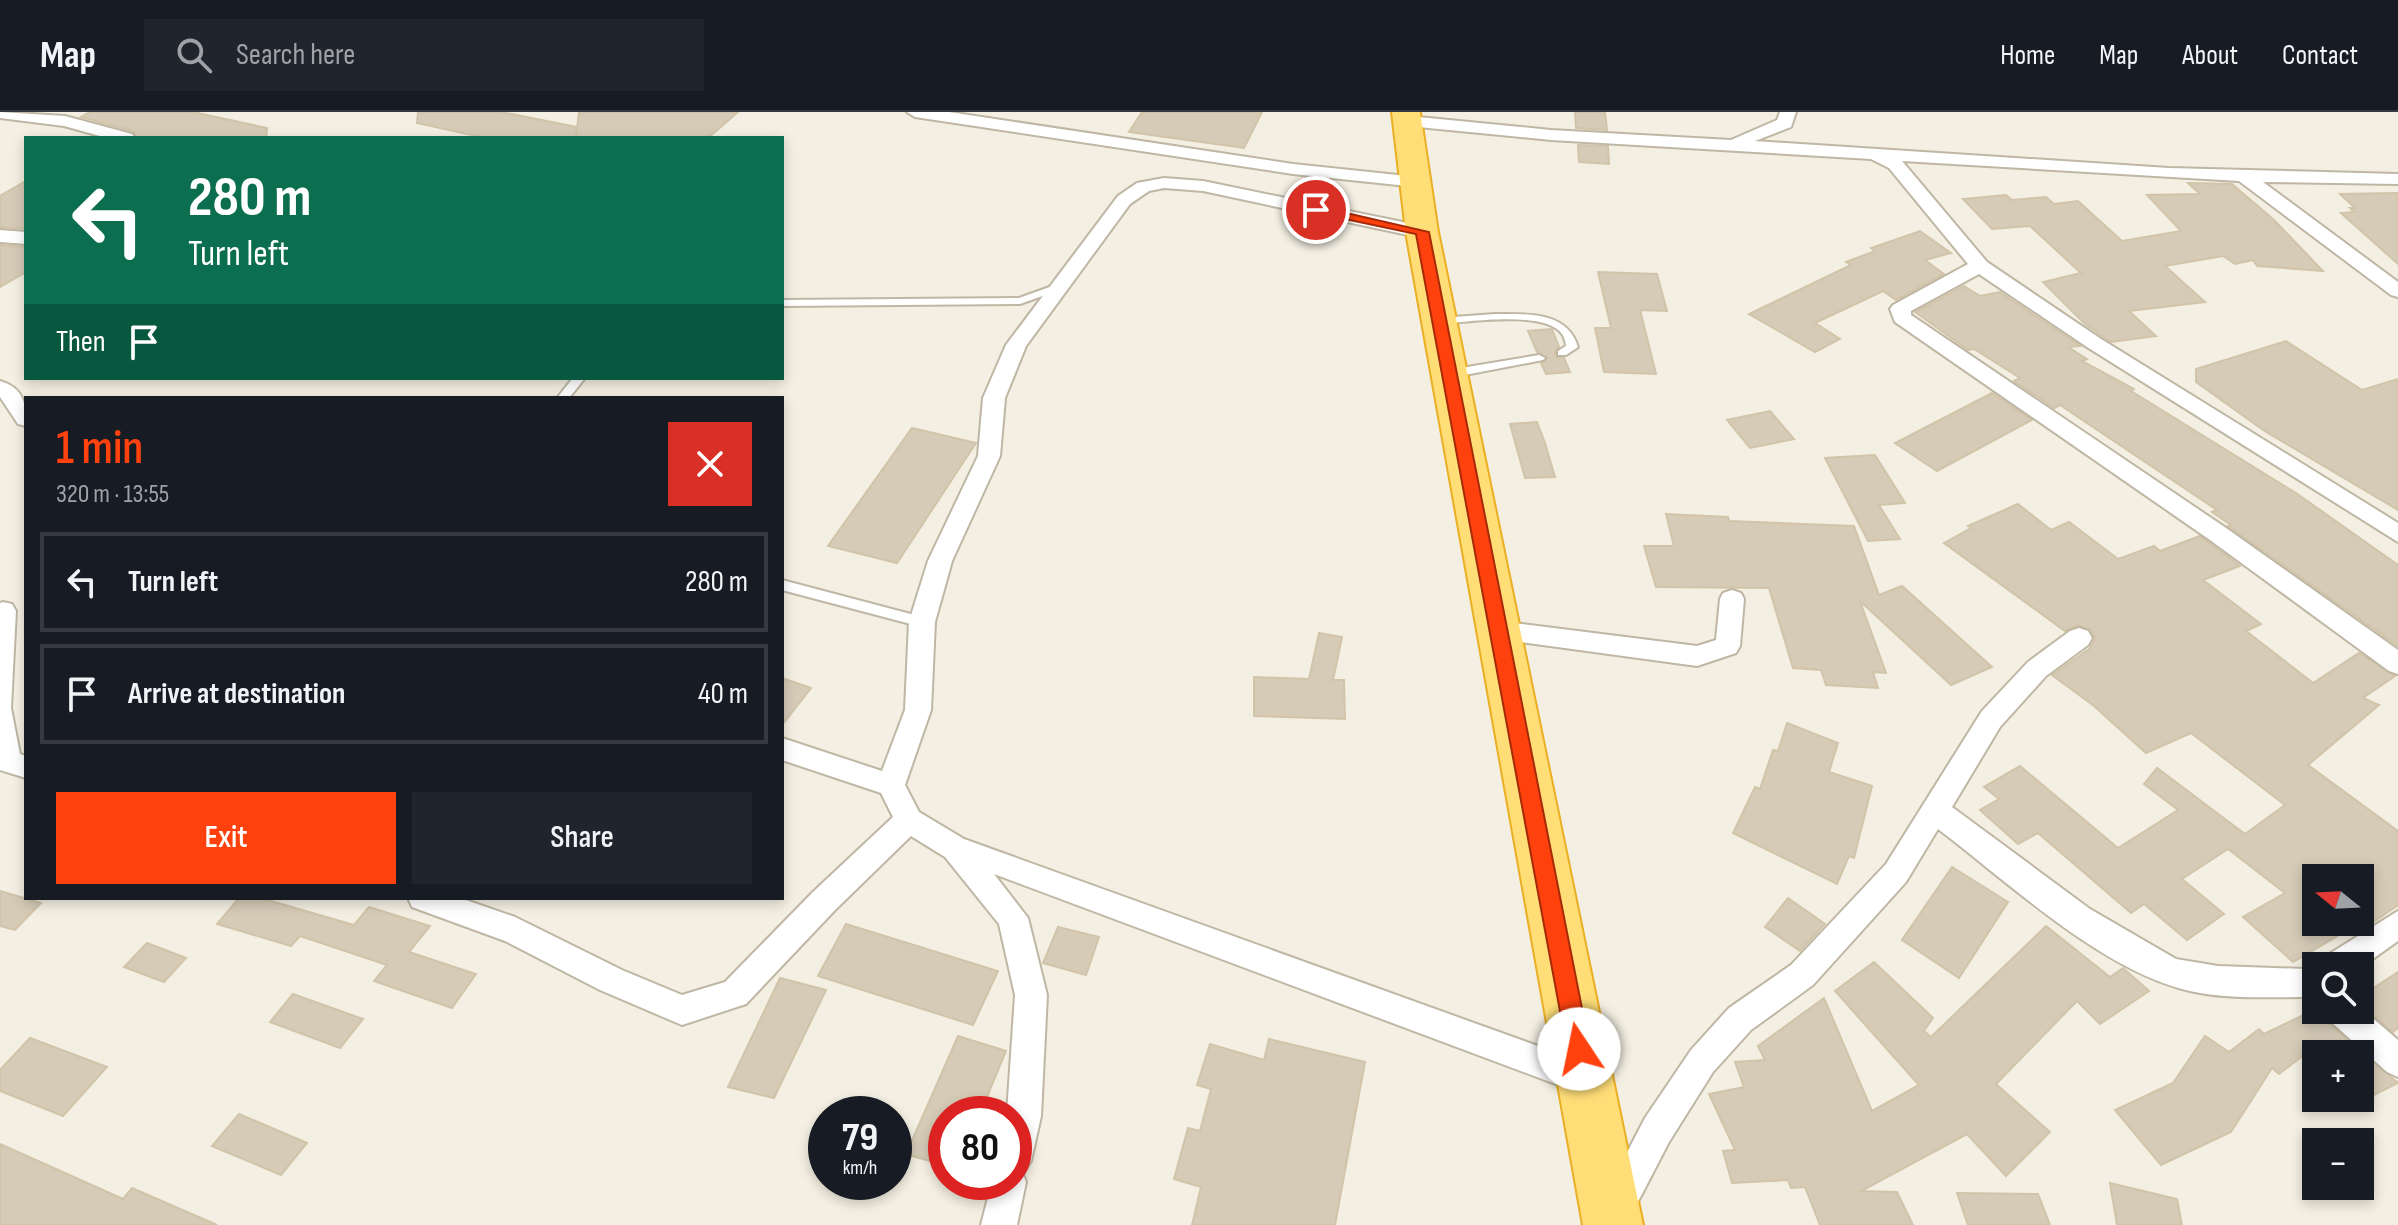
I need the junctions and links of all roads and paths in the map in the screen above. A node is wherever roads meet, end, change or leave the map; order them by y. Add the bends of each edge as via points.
1 (915, 112) edge
2 (1788, 112) edge
3 (0, 113) edge
4 (990, 117) edge
5 (1407, 117) edge
6 (119, 136) edge
7 (1732, 144) junction
8 (1874, 154) junction
9 (2242, 175) junction
10 (2398, 179) edge
11 (1417, 182) junction
12 (1422, 232) junction
13 (0, 236) edge
14 (24, 238) edge
15 (1980, 266) junction
16 (1058, 287) junction
17 (2398, 291) edge
18 (784, 303) edge
19 (1439, 321) junction
20 (1562, 353) dead end
21 (1539, 358) dead end
22 (1449, 374) junction
23 (577, 380) edge
24 (0, 388) edge
25 (565, 396) edge
26 (24, 416) edge
27 (2398, 534) edge
28 (784, 586) edge
29 (1732, 599) dead end
30 (10, 607) edge
31 (922, 622) junction
32 (1498, 630) junction
33 (2079, 638) dead end
34 (2398, 664) edge
35 (0, 705) edge
36 (0, 712) edge
37 (784, 750) edge
38 (24, 766) edge
39 (891, 785) junction
40 (1935, 811) junction
41 (909, 820) junction
42 (955, 848) junction
43 (429, 900) edge
44 (2398, 924) edge
45 (2357, 952) edge
46 (2302, 983) edge
47 (2356, 1024) edge
48 (2398, 1061) edge
49 (1585, 1079) junction
50 (1025, 1096) edge
51 (1005, 1200) edge
52 (1612, 1221) edge
53 (999, 1225) edge

1 - 4 street
2 - 7 street via 1785,123
3 - 6 street via 65,121
4 - 11 street via 1293,169
5 - 7 street via 1495,134
5 - 11 highway
7 - 8 street
8 - 9 street
8 - 15 street via 1895,164 1915,185
9 - 10 street
9 - 17 street
11 - 12 highway
12 - 16 street via 1203,186 1164,183 1143,187 1124,200
12 - 19 highway
13 - 14 street
15 - 27 street
15 - 34 street via 1900,309 1902,318
16 - 18 lane via 1020,301
16 - 31 street via 1016,345 994,398 989,456 940,561
19 - 20 lane via 1556,322 1573,337 1572,347
19 - 22 highway
21 - 22 lane
22 - 32 highway
23 - 25 lane
24 - 26 street
28 - 31 lane
29 - 32 street via 1727,646 1697,656
30 - 35 street
31 - 39 street via 918,710
32 - 49 highway
33 - 40 street via 2037,669 1991,719
36 - 38 street via 7,761
37 - 39 street
39 - 41 street
40 - 46 street via 2096,929 2171,972 2233,982
40 - 52 street via 1896,873 1802,975 1740,1019 1702,1061 1657,1130
41 - 42 street
41 - 43 street via 735,994 682,1010 515,931
42 - 49 street
42 - 50 street via 1013,918 1031,995
44 - 45 street
47 - 48 street
49 - 52 highway
51 - 53 street

